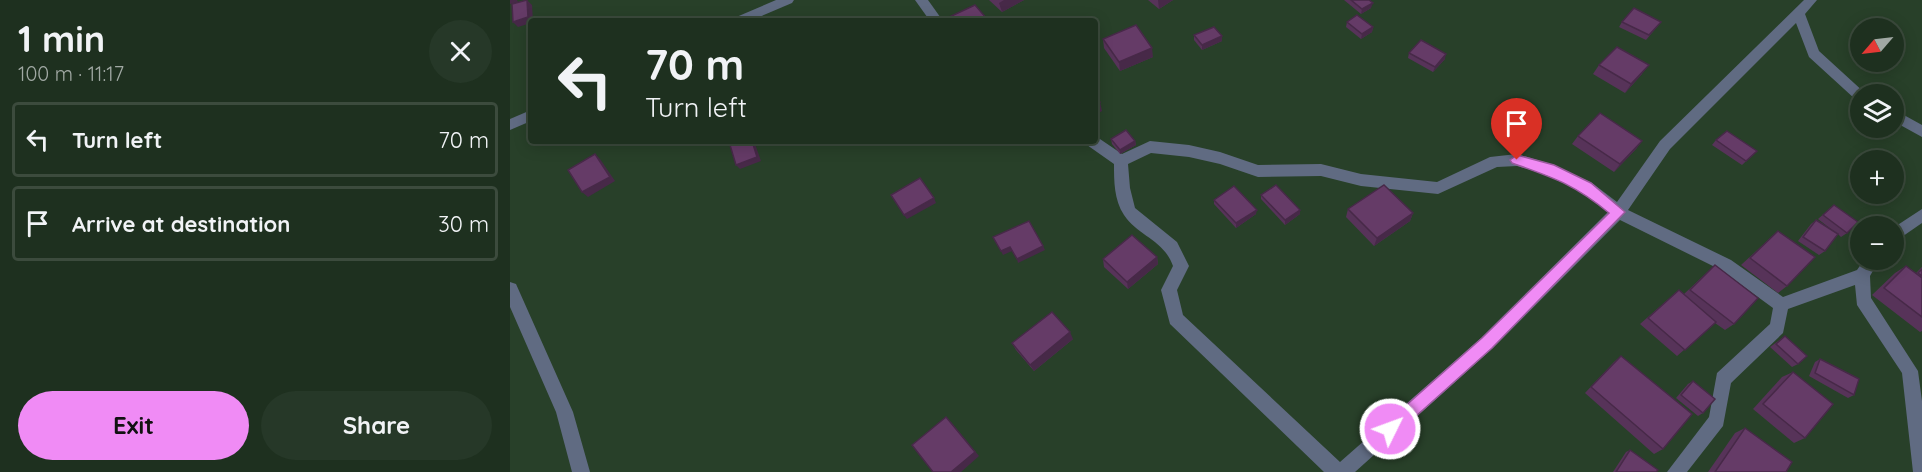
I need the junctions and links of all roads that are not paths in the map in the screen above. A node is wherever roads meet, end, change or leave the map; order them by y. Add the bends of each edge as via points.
1 (788, 0) edge
2 (921, 0) edge
3 (1810, 0) edge
4 (1798, 13) junction
5 (745, 18) edge
6 (935, 18) edge
7 (1850, 86) edge
8 (528, 116) edge
9 (1904, 121) edge
10 (510, 125) edge
11 (1922, 132) edge
12 (1096, 144) edge
13 (1121, 161) junction
14 (1618, 212) junction
15 (1922, 215) edge
16 (1904, 229) edge
17 (1865, 270) edge
18 (1862, 275) junction
19 (510, 289) edge
20 (1781, 305) junction
21 (1916, 375) edge
22 (581, 472) edge
23 (1337, 472) edge
24 (1342, 472) edge
25 (1676, 472) edge
26 (1922, 472) edge

1 - 5 street
2 - 6 street
3 - 4 street
4 - 7 street via 1814,54
4 - 14 street via 1665,145
8 - 10 street
9 - 11 street
12 - 13 street
13 - 14 street via 1150,147 1210,155 1258,171 1321,170 1361,180 1438,188 1496,161 1517,160 1549,169 1587,187
13 - 23 street via 1121,181 1130,211 1162,236 1177,254 1181,266 1169,290 1176,319
14 - 20 street via 1726,265
14 - 24 street via 1487,343
15 - 16 street
17 - 18 street
18 - 20 street
18 - 21 street via 1863,300
19 - 22 street via 564,412
20 - 25 street via 1777,328 1723,379 1717,420
21 - 26 street

